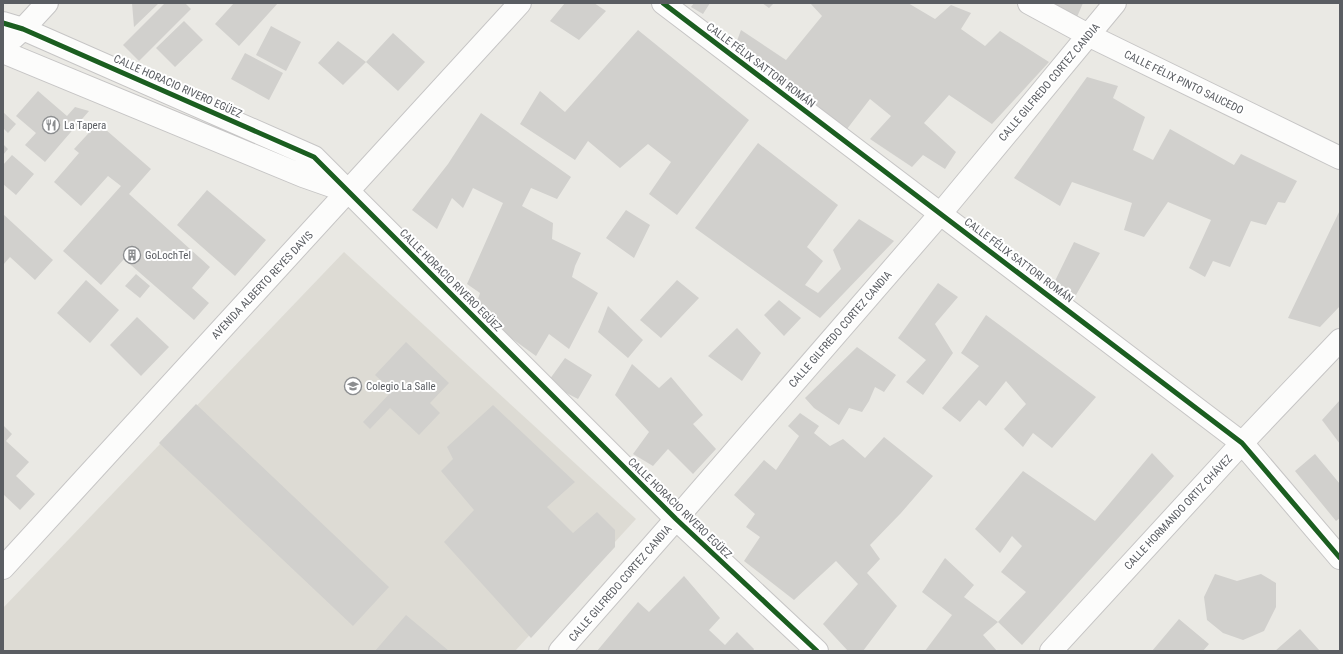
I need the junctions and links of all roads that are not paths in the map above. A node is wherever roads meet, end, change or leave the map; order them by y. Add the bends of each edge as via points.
1 (47, 3) edge
2 (520, 3) edge
3 (663, 3) edge
4 (1029, 3) edge
5 (1115, 3) edge
6 (13, 26) edge
7 (1088, 35) junction
8 (3, 45) edge
9 (3, 52) edge
10 (1340, 158) edge
11 (348, 191) junction
12 (940, 213) junction
13 (1340, 340) edge
14 (1242, 444) junction
15 (676, 519) junction
16 (1340, 558) edge
17 (3, 568) edge
18 (560, 651) edge
19 (818, 651) edge
20 (1051, 651) edge

1 - 6 street
2 - 11 street, AVENIDA ALBERTO REYES DAVIS
3 - 12 street, CALLE FÉLIX SATTORI ROMÁN
4 - 7 street, CALLE FÉLIX PINTO SAUCEDO
5 - 7 street, CALLE GILFREDO CORTEZ CANDIA
6 - 8 street
6 - 11 street, CALLE HORACIO RIVERO EGÜEZ via 314,157
7 - 10 street, CALLE FÉLIX PINTO SAUCEDO
7 - 12 street, CALLE GILFREDO CORTEZ CANDIA
9 - 11 street, CALLE HORACIO RIVERO EGÜEZ via 303,176
11 - 15 street, CALLE HORACIO RIVERO EGÜEZ
11 - 17 street, AVENIDA ALBERTO REYES DAVIS
12 - 14 street, CALLE FÉLIX SATTORI ROMÁN
12 - 15 street, CALLE GILFREDO CORTEZ CANDIA
13 - 14 street, CALLE HORMANDO ORTIZ CHÁVEZ
14 - 16 street, CALLE FÉLIX SATTORI ROMÁN
14 - 20 street, CALLE HORMANDO ORTIZ CHÁVEZ
15 - 18 street, CALLE GILFREDO CORTEZ CANDIA
15 - 19 street, CALLE HORACIO RIVERO EGÜEZ

